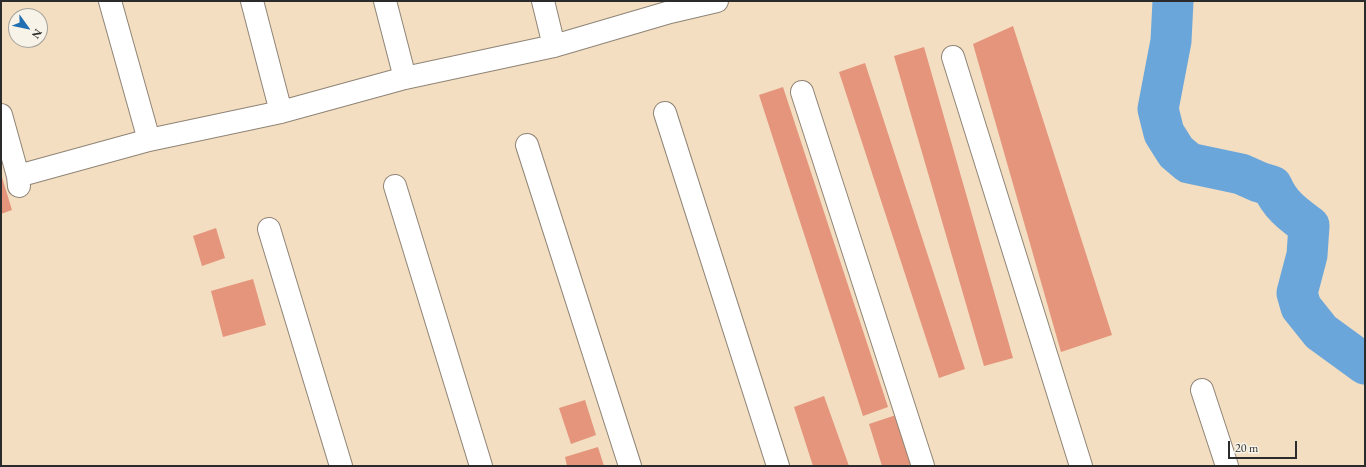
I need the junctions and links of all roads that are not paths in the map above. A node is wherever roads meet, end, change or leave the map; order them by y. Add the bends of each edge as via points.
1 (110, 1) edge
2 (252, 1) edge
3 (385, 1) edge
4 (543, 1) edge
5 (716, 1) edge
6 (669, 7) edge
7 (554, 46) junction
8 (953, 57) dead end
9 (405, 78) junction
10 (802, 92) dead end
11 (281, 112) junction
12 (665, 113) dead end
13 (3, 128) edge
14 (149, 140) junction
15 (526, 145) dead end
16 (395, 186) dead end
17 (269, 229) dead end
18 (1202, 390) dead end
19 (341, 466) edge
20 (481, 466) edge
21 (630, 466) edge
22 (778, 466) edge
23 (922, 466) edge
24 (1080, 466) edge
25 (1227, 466) edge

1 - 14 street
2 - 11 street
3 - 9 street
4 - 7 street
5 - 6 street
6 - 7 street
7 - 9 street
8 - 24 street
9 - 11 street
10 - 23 street
11 - 14 street
12 - 22 street
13 - 14 street via 19,181
15 - 21 street
16 - 20 street
17 - 19 street
18 - 25 street

